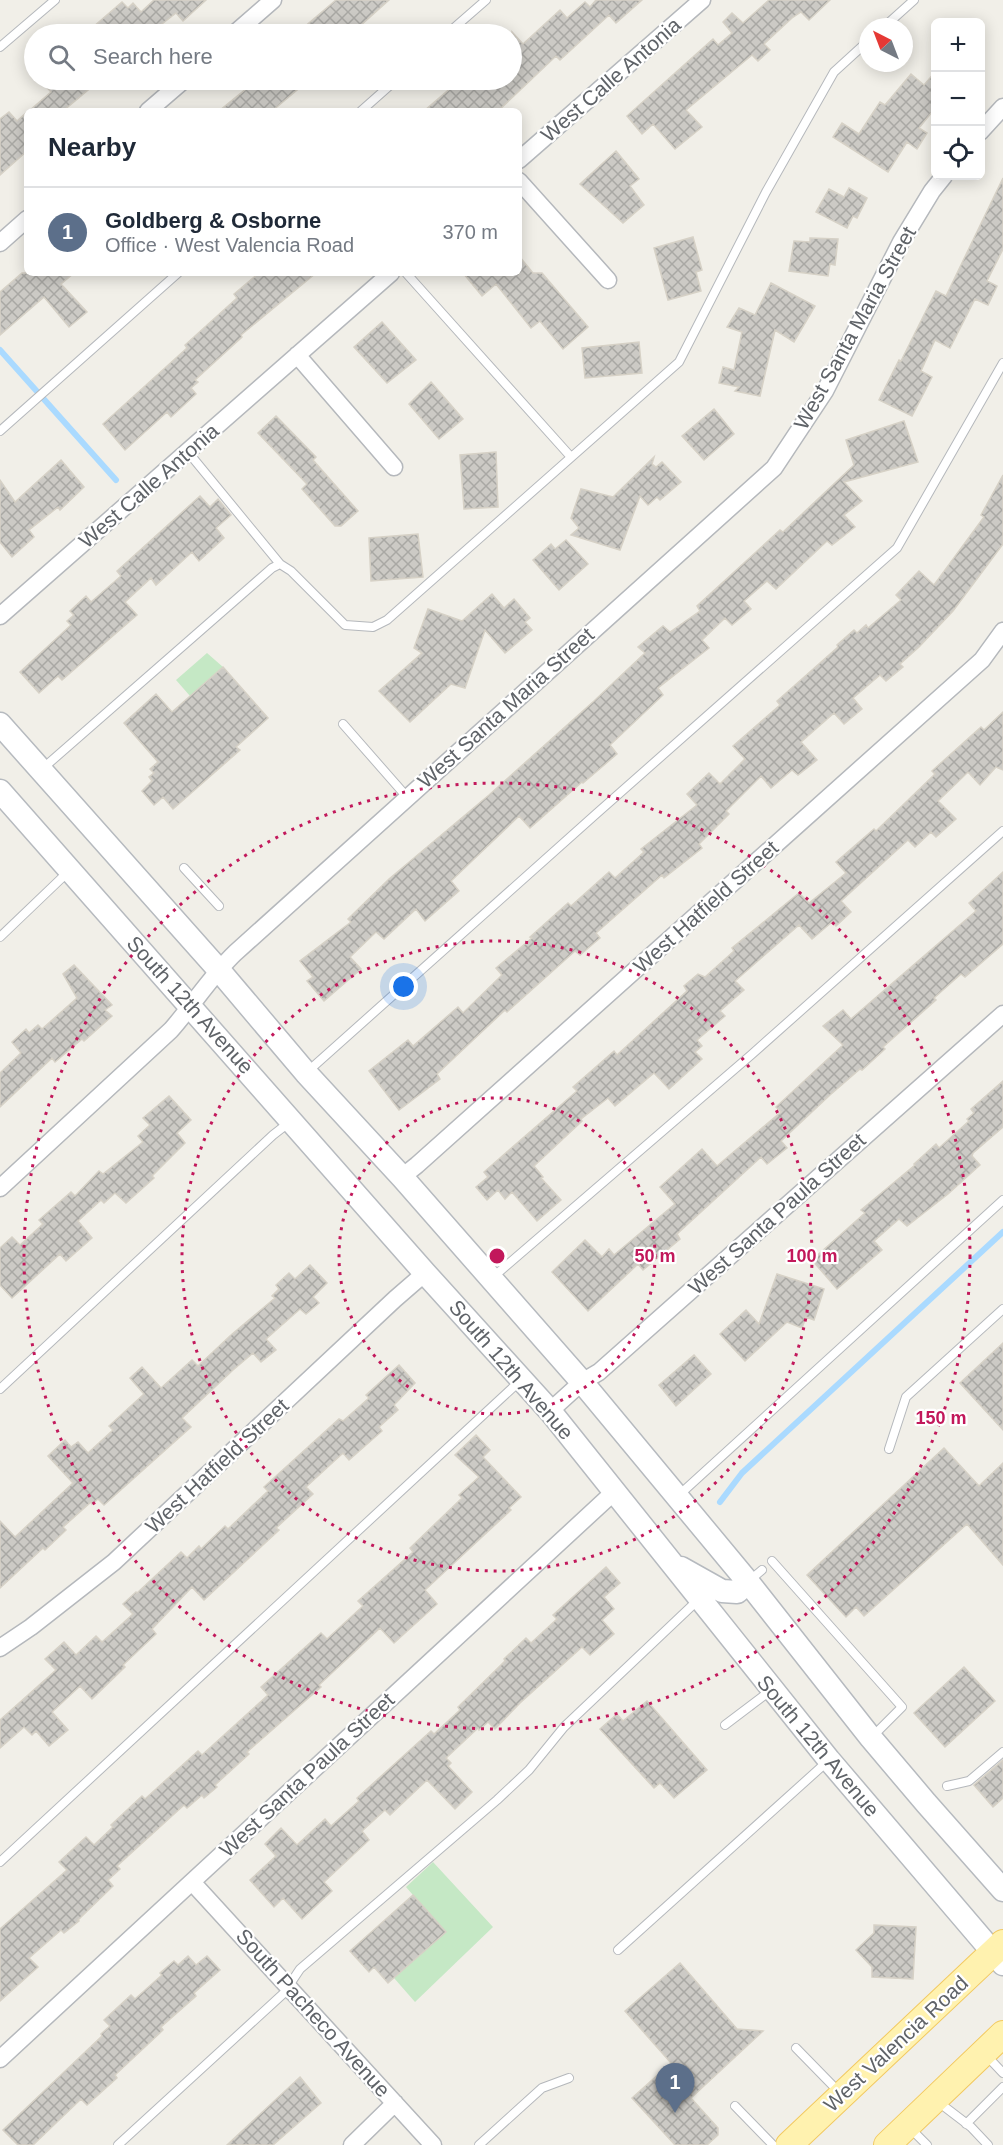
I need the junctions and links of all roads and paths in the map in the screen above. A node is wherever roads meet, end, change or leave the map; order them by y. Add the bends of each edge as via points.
1 (55, 0) edge
2 (273, 0) edge
3 (486, 0) edge
4 (702, 0) edge
5 (914, 0) edge
6 (894, 18) edge
7 (27, 24) edge
8 (245, 24) edge
9 (458, 24) edge
10 (24, 26) edge
11 (0, 47) edge
12 (859, 49) edge
13 (172, 90) edge
14 (385, 90) edge
15 (1003, 107) edge
16 (151, 108) edge
17 (364, 108) edge
18 (985, 127) edge
19 (522, 157) edge
20 (941, 180) edge
21 (522, 184) edge
22 (24, 222) edge
23 (0, 243) edge
24 (175, 276) edge
25 (389, 276) edge
26 (409, 276) edge
27 (608, 279) dead end
28 (297, 355) junction
29 (1003, 363) edge
30 (0, 431) edge
31 (188, 452) junction
32 (571, 457) junction
33 (394, 467) dead end
34 (280, 564) junction
35 (0, 616) edge
36 (1003, 632) edge
37 (0, 724) edge
38 (343, 724) dead end
39 (40, 770) junction
40 (0, 791) edge
41 (407, 797) junction
42 (1003, 831) edge
43 (184, 868) dead end
44 (70, 870) junction
45 (219, 906) dead end
46 (0, 937) edge
47 (218, 969) junction
48 (192, 1006) junction
49 (1003, 1014) edge
50 (306, 1073) junction
51 (292, 1120) junction
52 (402, 1176) junction
53 (0, 1188) edge
54 (1003, 1200) edge
55 (425, 1273) junction
56 (492, 1279) junction
57 (1003, 1309) edge
58 (522, 1379) junction
59 (582, 1382) junction
60 (0, 1389) edge
61 (550, 1411) junction
62 (889, 1449) dead end
63 (614, 1491) junction
64 (678, 1496) junction
65 (772, 1561) dead end
66 (672, 1563) junction
67 (755, 1576) junction
68 (699, 1599) junction
69 (0, 1648) edge
70 (772, 1690) junction
71 (725, 1725) dead end
72 (871, 1738) junction
73 (1003, 1752) edge
74 (829, 1760) junction
75 (947, 1786) dead end
76 (0, 1862) edge
77 (192, 1882) junction
78 (1003, 1890) edge
79 (618, 1950) dead end
80 (1000, 1953) edge
81 (288, 1987) junction
82 (1003, 2034) edge
83 (796, 2048) dead end
84 (984, 2053) junction
85 (0, 2059) edge
86 (1003, 2073) edge
87 (569, 2078) dead end
88 (1003, 2087) edge
89 (842, 2096) junction
90 (935, 2099) junction
91 (395, 2103) junction
92 (735, 2106) dead end
93 (966, 2124) junction
94 (908, 2125) junction
95 (118, 2145) edge
96 (352, 2145) edge
97 (433, 2145) edge
98 (479, 2145) edge
99 (773, 2145) edge
100 (789, 2145) edge
101 (887, 2145) edge
102 (927, 2145) edge
103 (988, 2145) edge

1 - 7 lane
2 - 8 street
3 - 9 lane
4 - 19 street, West Calle Antonia
5 - 6 lane
10 - 11 lane
12 - 32 lane via 834,72 766,192 679,362
13 - 16 street
14 - 17 lane
15 - 18 street
20 - 41 street, West Santa Maria Street via 901,242 825,391 774,468
21 - 27 street
22 - 23 street
24 - 30 lane
25 - 28 street, West Calle Antonia
26 - 32 lane
28 - 31 street, West Calle Antonia
28 - 33 street
29 - 50 lane via 897,548
31 - 34 lane
31 - 35 street, West Calle Antonia
32 - 34 lane via 387,620 373,627 345,626
34 - 39 lane
36 - 52 street, West Hatfield Street via 982,660
37 - 39 main road, South 12th Avenue
38 - 41 lane
39 - 47 main road, South 12th Avenue
40 - 44 main road, South 12th Avenue
41 - 47 street, West Santa Maria Street
42 - 56 lane
43 - 45 lane
44 - 46 lane
44 - 48 main road, South 12th Avenue
47 - 48 street, West Santa Maria Street
47 - 50 main road, South 12th Avenue
48 - 51 main road, South 12th Avenue
48 - 53 street, West Santa Maria Street
49 - 59 street, West Santa Paula Street via 599,1372
50 - 52 main road, South 12th Avenue
51 - 55 main road, South 12th Avenue
51 - 60 lane
52 - 56 main road, South 12th Avenue
54 - 64 lane
55 - 58 main road, South 12th Avenue
55 - 69 street, West Hatfield Street via 114,1562
56 - 59 main road, South 12th Avenue
57 - 62 lane via 906,1397
58 - 61 main road, South 12th Avenue
58 - 76 lane
59 - 61 street, West Santa Paula Street
59 - 64 main road, South 12th Avenue
61 - 63 main road, South 12th Avenue
63 - 66 main road, South 12th Avenue
63 - 77 street, West Santa Paula Street
64 - 67 main road, South 12th Avenue
65 - 72 lane via 902,1707
66 - 67 main road via 722,1591 737,1592
66 - 68 main road, South 12th Avenue
67 - 72 main road, South 12th Avenue
68 - 70 main road, South 12th Avenue
68 - 81 lane via 564,1727 529,1770 300,1969
70 - 71 lane
70 - 74 main road, South 12th Avenue
72 - 78 main road, South 12th Avenue
73 - 75 lane via 969,1781
74 - 79 lane
74 - 80 main road, South 12th Avenue
77 - 81 street, South Pacheco Avenue
77 - 85 street, West Santa Paula Street
80 - 89 main road, West Valencia Road
81 - 91 street, South Pacheco Avenue
81 - 95 lane
82 - 84 main road
83 - 89 lane
84 - 86 lane
84 - 90 main road
87 - 98 lane via 542,2088
88 - 93 lane
89 - 100 main road, West Valencia Road
90 - 93 lane
90 - 94 main road
91 - 96 street
91 - 97 street, South Pacheco Avenue
92 - 99 lane
93 - 103 lane
94 - 101 main road
94 - 102 lane

